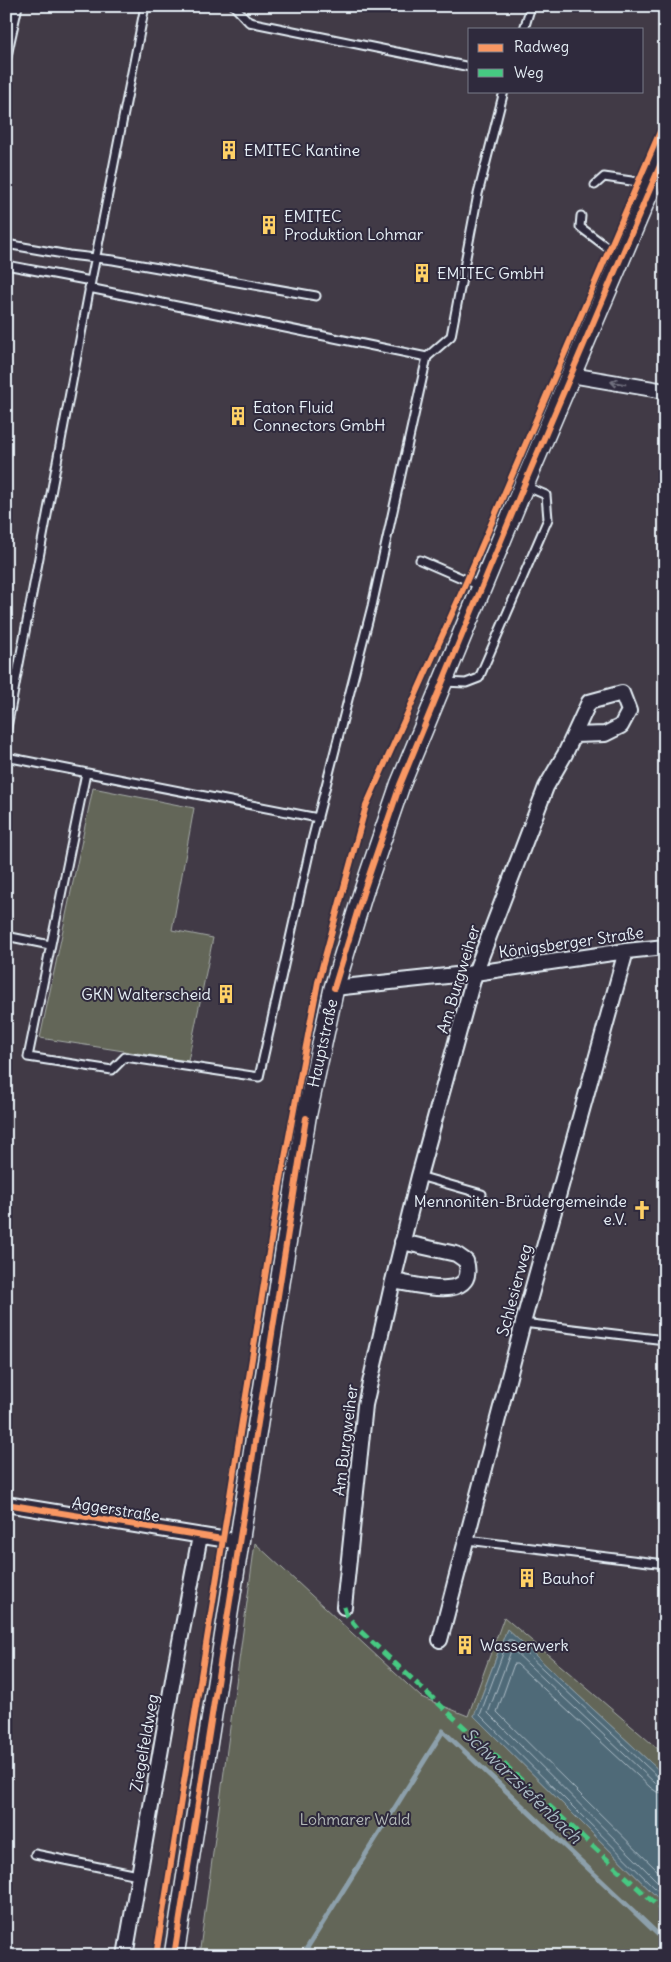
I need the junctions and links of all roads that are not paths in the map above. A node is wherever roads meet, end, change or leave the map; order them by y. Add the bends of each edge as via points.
1 (10, 6) edge
2 (18, 6) edge
3 (145, 6) edge
4 (234, 6) edge
5 (531, 6) edge
6 (524, 28) edge
7 (10, 42) junction
8 (6, 61) edge
9 (468, 67) edge
10 (504, 92) edge
11 (665, 154) edge
12 (595, 184) dead end
13 (652, 184) junction
14 (581, 216) dead end
15 (6, 244) edge
16 (95, 258) junction
17 (621, 258) junction
18 (6, 265) edge
19 (90, 285) junction
20 (316, 296) dead end
21 (428, 357) junction
22 (571, 375) junction
23 (665, 391) edge
24 (524, 485) junction
25 (420, 560) dead end
26 (483, 587) junction
27 (443, 682) junction
28 (6, 733) edge
29 (574, 735) dead end
30 (6, 757) edge
31 (86, 773) junction
32 (318, 818) junction
33 (6, 936) edge
34 (50, 944) junction
35 (665, 947) edge
36 (626, 951) junction
37 (475, 973) junction
38 (334, 988) junction
39 (419, 1176) junction
40 (482, 1194) dead end
41 (402, 1242) junction
42 (392, 1280) junction
43 (523, 1323) junction
44 (665, 1340) edge
45 (6, 1504) edge
46 (200, 1536) junction
47 (467, 1540) junction
48 (240, 1542) junction
49 (665, 1564) edge
50 (344, 1607) dead end
51 (440, 1640) dead end
52 (35, 1854) dead end
53 (138, 1875) junction
54 (6, 1955) edge
55 (12, 1956) edge
56 (125, 1956) edge
57 (174, 1956) edge

1 - 7 lane
2 - 7 lane
3 - 16 lane
4 - 9 lane via 249,22
5 - 6 lane
7 - 8 lane
10 - 21 lane via 478,194 451,336
11 - 13 main road, Hauptstraße
12 - 13 lane via 604,177
13 - 17 main road, Hauptstraße
14 - 17 lane via 580,227
15 - 16 lane
16 - 19 lane
16 - 20 lane
17 - 22 main road, Hauptstraße
18 - 19 lane
19 - 21 lane
19 - 28 lane
21 - 32 lane via 372,606
23 -> 22 street
22 - 24 main road, Hauptstraße
24 - 26 main road, Hauptstraße
24 - 27 lane via 546,495 548,518 479,678 466,683
25 - 26 lane
26 - 27 main road, Hauptstraße
27 - 38 main road, Hauptstraße via 388,818
29 - 37 street, Am Burgweiher via 546,787
30 - 31 lane
31 - 32 lane
31 - 34 lane
32 - 34 lane via 259,1077 125,1057 112,1070 28,1057
33 - 34 lane
35 - 36 street, Königsberger Straße
36 - 37 street, Königsberger Straße
36 - 43 street, Schlesierweg
37 - 38 street, Königsberger Straße
37 - 39 street, Am Burgweiher
38 - 48 main road, Hauptstraße via 306,1118
39 - 40 lane
39 - 41 street, Am Burgweiher
41 - 42 street, Am Burgweiher
41 - 42 street via 456,1254 466,1261 469,1271 466,1281 457,1288
42 - 50 street, Am Burgweiher via 365,1405
43 - 44 lane
43 - 47 street, Schlesierweg
45 - 46 street, Aggerstraße
46 - 48 street, Aggerstraße
46 - 53 street, Ziegelfeldweg
47 - 49 lane
47 - 51 street, Schlesierweg
48 - 57 main road, Hauptstraße
52 - 53 lane
53 - 56 street, Ziegelfeldweg
54 - 55 lane

